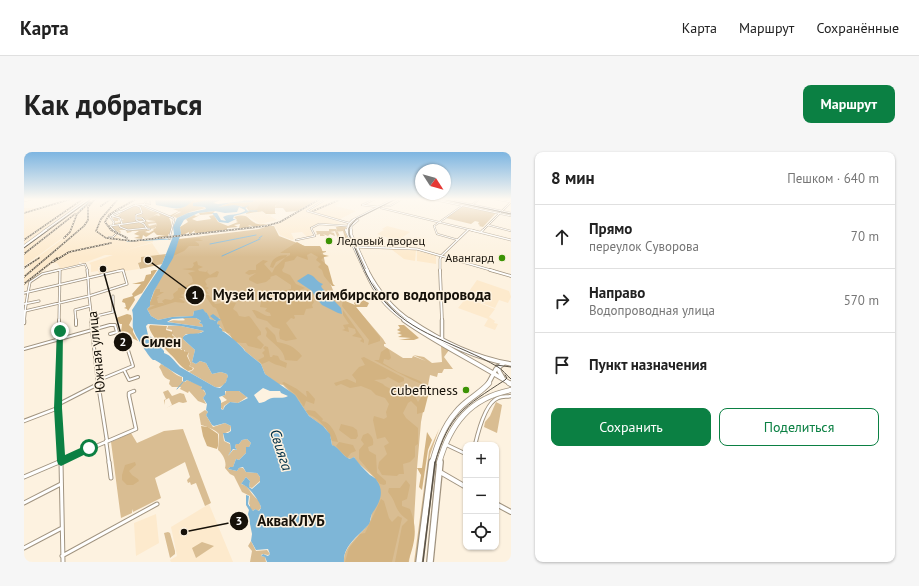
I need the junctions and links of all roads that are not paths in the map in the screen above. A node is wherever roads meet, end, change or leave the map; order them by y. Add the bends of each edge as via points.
1 (63, 218) edge
2 (111, 218) edge
3 (120, 218) edge
4 (136, 218) edge
5 (141, 218) edge
6 (173, 218) edge
7 (328, 218) edge
8 (362, 218) edge
9 (362, 218) edge
10 (423, 218) edge
11 (445, 218) edge
12 (495, 218) edge
13 (138, 222) junction
14 (439, 222) junction
15 (119, 224) junction
16 (122, 224) junction
17 (113, 225) junction
18 (349, 225) junction
19 (488, 225) junction
20 (147, 228) junction
21 (150, 229) dead end
22 (468, 230) junction
23 (511, 231) edge
24 (481, 232) junction
25 (478, 233) junction
26 (109, 237) dead end
27 (169, 238) dead end
28 (296, 240) dead end
29 (458, 240) junction
30 (511, 240) edge
31 (24, 246) edge
32 (355, 247) junction
33 (442, 255) junction
34 (60, 270) junction
35 (511, 276) edge
36 (87, 278) junction
37 (59, 284) junction
38 (28, 292) junction
39 (24, 293) edge
40 (89, 296) junction
41 (113, 296) dead end
42 (39, 301) dead end
43 (60, 303) junction
44 (25, 304) edge
45 (90, 306) junction
46 (25, 311) edge
47 (92, 317) junction
48 (24, 321) edge
49 (76, 325) dead end
50 (93, 330) junction
51 (110, 334) dead end
52 (121, 336) dead end
53 (59, 339) junction
54 (441, 341) junction
55 (24, 349) edge
56 (504, 364) junction
57 (511, 364) edge
58 (481, 365) junction
59 (499, 367) junction
60 (124, 370) junction
61 (494, 373) junction
62 (138, 377) dead end
63 (104, 378) junction
64 (97, 379) junction
65 (492, 379) junction
66 (505, 380) junction
67 (511, 384) edge
68 (98, 385) junction
69 (511, 390) edge
70 (134, 391) dead end
71 (511, 396) edge
72 (58, 406) junction
73 (24, 421) edge
74 (107, 441) junction
75 (477, 442) edge
76 (446, 444) junction
77 (463, 452) edge
78 (61, 461) junction
79 (431, 467) junction
80 (438, 471) junction
81 (24, 477) edge
82 (111, 478) dead end
83 (61, 484) junction
84 (463, 484) edge
85 (24, 503) edge
86 (157, 504) dead end
87 (499, 506) edge
88 (511, 512) edge
89 (62, 528) junction
90 (24, 548) edge
91 (62, 556) junction
92 (63, 562) edge
93 (419, 562) edge
94 (430, 562) edge

1 - 31 main road
2 - 17 street
3 - 16 street
4 - 13 street
5 - 13 street via 145,221
6 - 27 street
7 - 18 street
8 - 18 main road
9 - 32 main road via 352,224 351,233
10 - 14 street
11 - 14 street
12 - 19 street
13 - 16 street
13 - 20 street
14 - 22 street
14 - 29 street via 434,226 438,234
15 - 16 street
15 - 17 street
15 - 20 street via 128,230
17 - 26 street via 110,226 117,233
18 - 28 street via 318,224 311,228 315,236
18 - 32 main road via 347,234
19 - 23 street
19 - 24 street
20 - 21 street
22 - 24 street
22 - 25 street
22 - 29 street
24 - 25 street
24 - 30 street
25 - 30 street
29 - 33 street
32 - 33 street via 407,247
32 - 54 main road via 373,288 384,304 409,324
33 - 35 street
33 - 54 street
34 - 36 street, Южная улица via 85,264
34 - 37 street
34 - 38 street via 42,274 30,282
36 - 37 street
36 - 40 street, Южная улица
36 - 40 street via 123,270 127,284
37 - 38 street
37 - 43 street
38 - 39 street
38 - 44 street
40 - 43 street
40 - 45 street, Южная улица
41 - 47 street via 113,312
42 - 44 street
43 - 46 street
43 - 53 street
44 - 46 street
45 - 47 street, Южная улица
45 - 49 street via 75,310
46 - 48 street
47 - 50 street, Южная улица
50 - 51 street via 110,325 116,326 117,332
50 - 53 street
50 - 64 street, Южная улица
52 - 60 street via 134,366
53 - 55 street
53 - 72 street
54 - 56 main road via 487,360
54 - 58 main road
56 - 57 main road
56 - 59 main road
58 - 61 main road
58 - 65 main road
59 - 61 main road
59 - 66 main road
60 - 62 street via 130,380
60 - 63 street
61 - 65 main road
61 - 66 main road
63 - 64 street
63 - 68 street
64 - 68 street, Южная улица
65 - 79 main road via 450,419 439,439
66 - 67 main road
68 - 72 street
68 - 74 street, Южная улица
69 - 76 main road via 492,394 470,408 458,422
70 - 74 street via 128,396 136,429
71 - 75 street via 493,401 480,425
72 - 73 street
72 - 78 street
74 - 78 street
74 - 82 street, Южная улица
76 - 77 street
76 - 80 main road
78 - 81 street
78 - 83 street
79 - 80 main road
79 - 93 main road
80 - 84 street
80 - 94 main road
83 - 85 street
83 - 89 street
86 - 91 street
87 - 88 street
89 - 90 street
89 - 91 street
91 - 92 street

